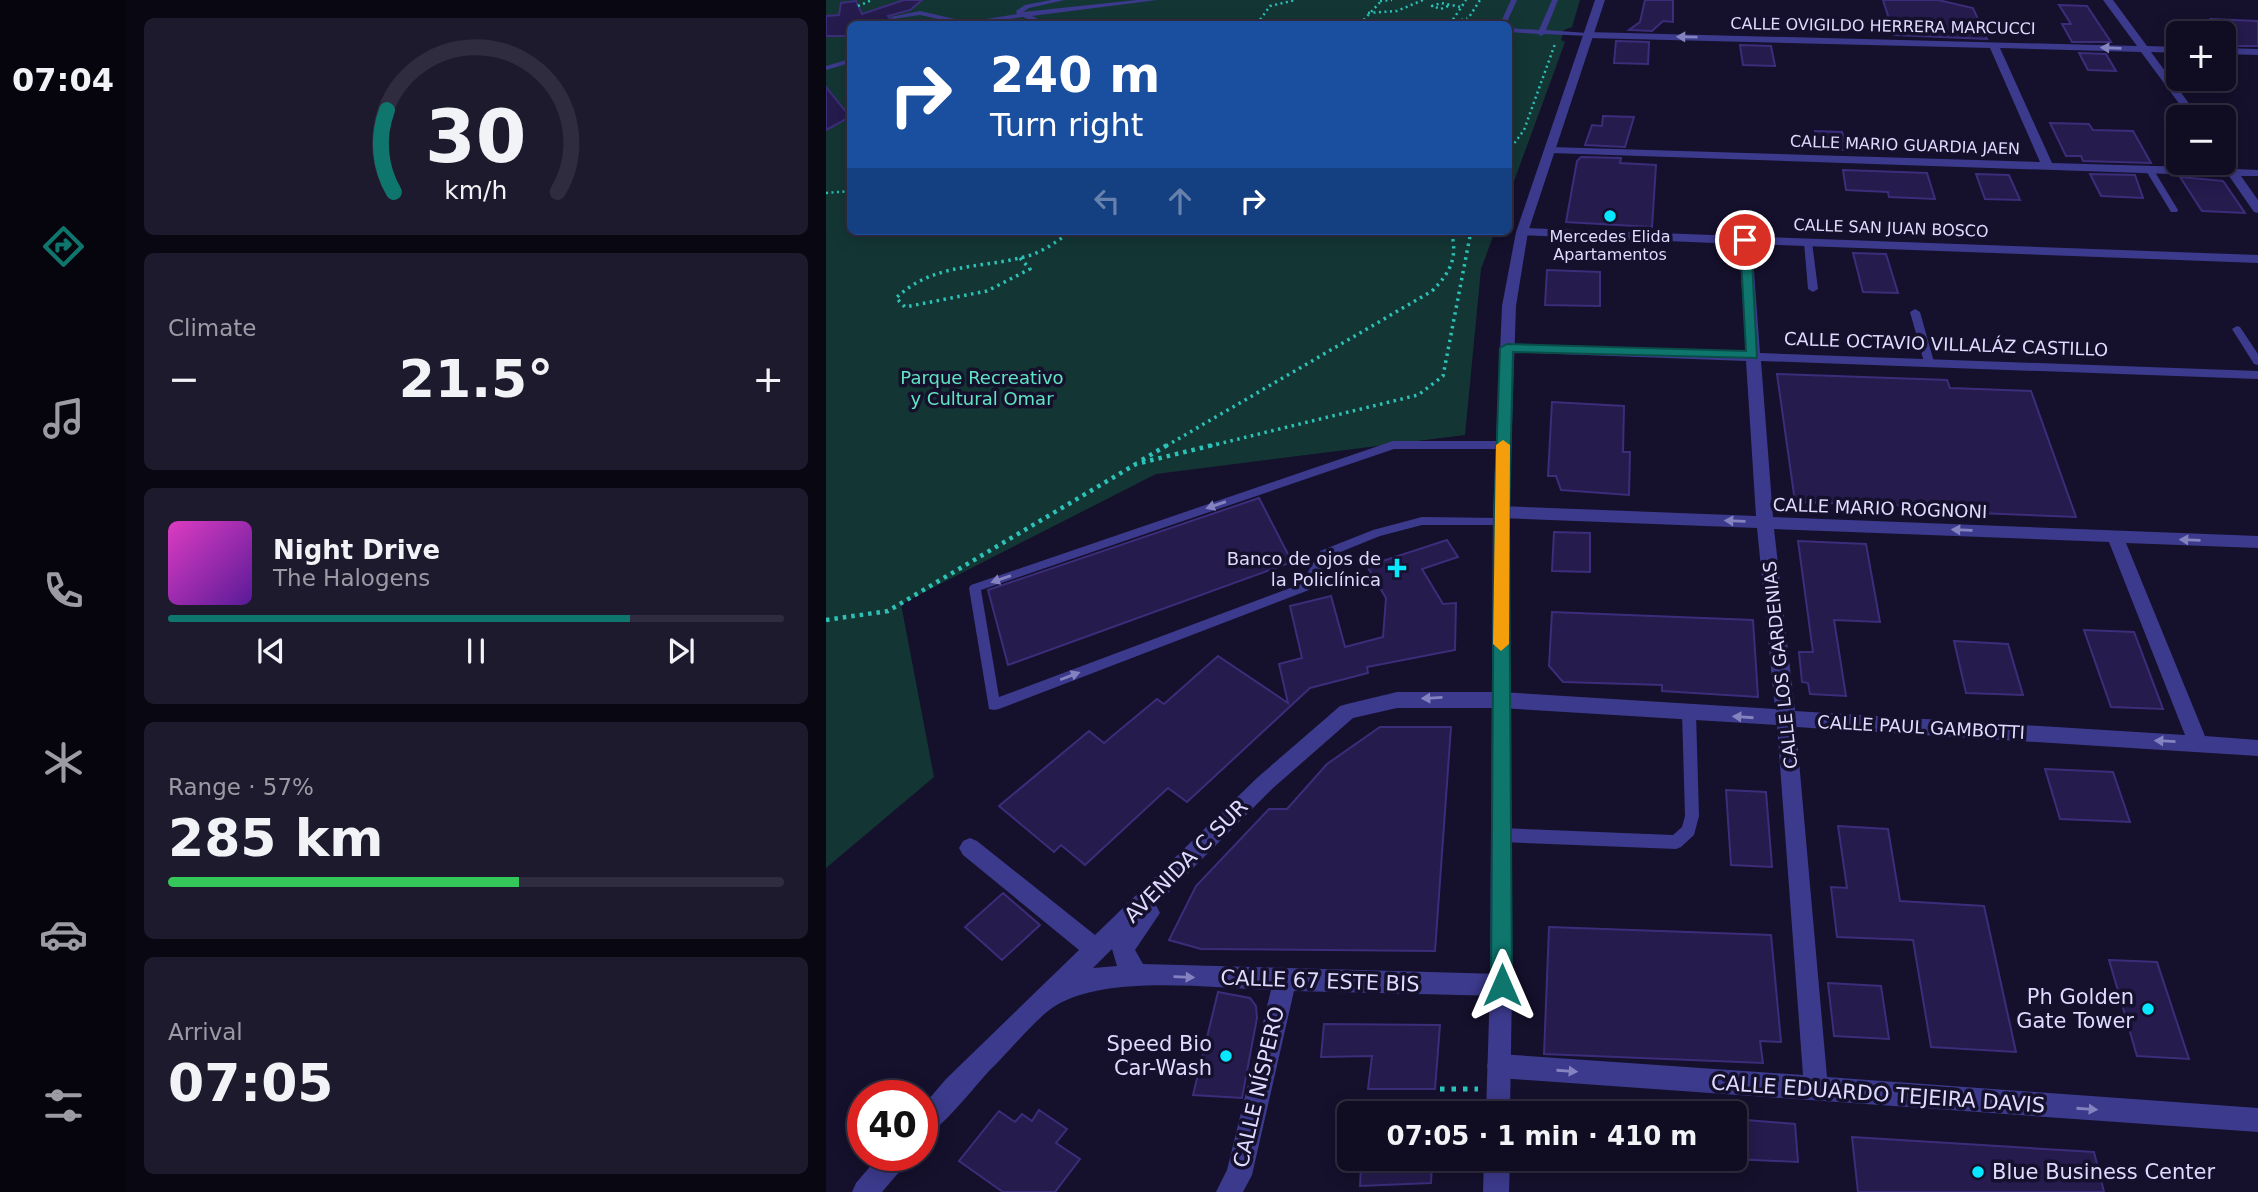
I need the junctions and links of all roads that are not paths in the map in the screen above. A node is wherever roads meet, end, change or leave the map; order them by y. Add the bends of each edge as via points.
1 (1062, 0) edge
2 (1154, 0) edge
3 (1514, 0) edge
4 (1555, 0) edge
5 (1600, 0) edge
6 (2108, 0) edge
7 (894, 17) dead end
8 (1027, 17) junction
9 (953, 21) edge
10 (980, 21) edge
11 (1037, 21) edge
12 (1504, 21) edge
13 (1512, 31) edge
14 (1587, 35) junction
15 (1544, 36) junction
16 (1993, 44) junction
17 (2145, 49) junction
18 (2166, 50) edge
19 (2236, 51) edge
20 (2258, 52) edge
21 (847, 62) edge
22 (826, 68) edge
23 (2185, 105) edge
24 (1550, 150) junction
25 (2048, 165) junction
26 (2149, 169) junction
27 (2166, 170) edge
28 (2236, 172) edge
29 (2258, 173) edge
30 (2234, 175) edge
31 (2258, 208) edge
32 (2174, 209) dead end
33 (1522, 232) junction
34 (1745, 240) junction
35 (1808, 242) junction
36 (2258, 259) edge
37 (1813, 289) dead end
38 (1915, 312) dead end
39 (2237, 329) dead end
40 (1507, 348) junction
41 (1752, 356) junction
42 (1929, 362) junction
43 (2258, 362) edge
44 (2258, 375) edge
45 (1503, 445) junction
46 (1501, 517) junction
47 (1765, 523) junction
48 (2115, 536) junction
49 (2258, 542) edge
50 (1500, 700) junction
51 (1689, 713) junction
52 (1786, 720) junction
53 (2198, 743) junction
54 (2258, 748) edge
55 (1501, 835) junction
56 (970, 848) dead end
57 (1197, 849) junction
58 (1096, 950) junction
59 (1138, 975) junction
60 (1285, 980) junction
61 (1502, 985) junction
62 (1047, 998) junction
63 (1499, 1066) junction
64 (1816, 1090) junction
65 (1498, 1101) edge
66 (938, 1108) edge
67 (2258, 1120) edge
68 (883, 1171) edge
69 (1497, 1171) edge
70 (865, 1192) edge
71 (1229, 1192) edge
72 (1496, 1192) edge

1 - 8 lane via 1019,10
2 - 8 lane
3 - 12 lane
4 - 15 lane
5 - 14 street
6 - 17 street
7 - 9 lane via 920,13
8 - 10 lane
8 - 11 lane
13 - 15 lane
14 - 15 lane
16 -> 14 street, CALLE OVIGILDO HERRERA MARCUCCI
14 - 24 street
17 -> 16 street, CALLE OVIGILDO HERRERA MARCUCCI
16 - 25 street
17 - 18 street, CALLE OVIGILDO HERRERA MARCUCCI
17 - 23 street
19 - 20 street
21 - 22 lane
24 - 25 street, CALLE MARIO GUARDIA JAEN
24 - 33 street
25 - 26 street, CALLE MARIO GUARDIA JAEN
26 - 27 street, CALLE MARIO GUARDIA JAEN
26 - 32 lane
28 - 29 street, CALLE MARIO GUARDIA JAEN
30 - 31 street
33 - 34 street, CALLE SAN JUAN BOSCO
33 - 40 street via 1513,271
34 - 35 street, CALLE SAN JUAN BOSCO
34 - 41 street, CALLE LOS GARDENIAS
35 - 36 street, CALLE SAN JUAN BOSCO
35 - 37 lane
38 - 42 lane
39 - 43 lane
40 - 41 street, CALLE OCTAVIO VILLALÁZ CASTILLO
40 - 45 street
41 - 42 street, CALLE OCTAVIO VILLALÁZ CASTILLO
41 - 47 street, CALLE LOS GARDENIAS
42 - 44 street, CALLE OCTAVIO VILLALÁZ CASTILLO
45 - 46 street
45 -> 46 lane via 1393,445 975,588 994,705 1305,587 1324,554 1377,533 1422,521
47 -> 46 street, CALLE MARIO ROGNONI
46 - 50 street
48 -> 47 street, CALLE MARIO ROGNONI
47 - 52 street, CALLE LOS GARDENIAS
49 -> 48 street, CALLE MARIO ROGNONI
48 - 53 street
50 - 51 street, CALLE PAUL GAMBOTTI
50 - 55 street
50 -> 57 street, AVENIDA C SUR via 1397,700 1348,712
52 -> 51 street, CALLE PAUL GAMBOTTI
51 - 55 lane via 1692,816 1689,830 1676,842
53 -> 52 street, CALLE PAUL GAMBOTTI
52 - 64 street, CALLE LOS GARDENIAS
53 - 54 street, CALLE PAUL GAMBOTTI
55 - 61 street
56 - 58 street
57 - 58 street, AVENIDA C SUR
57 - 59 street via 1177,882 1123,947 1126,961
58 - 62 street, AVENIDA C SUR
59 -> 60 street, CALLE 67 ESTE BIS
59 - 62 street, CALLE 67 ESTE BIS via 1092,979
60 - 61 street, CALLE 67 ESTE BIS
60 - 71 street, CALLE NÍSPERO via 1239,1175
61 - 63 street
62 - 66 street, AVENIDA C SUR
63 -> 64 street, CALLE EDUARDO TEJEIRA DAVIS
63 - 65 street
64 -> 67 street, CALLE EDUARDO TEJEIRA DAVIS
68 - 70 street
69 - 72 street

